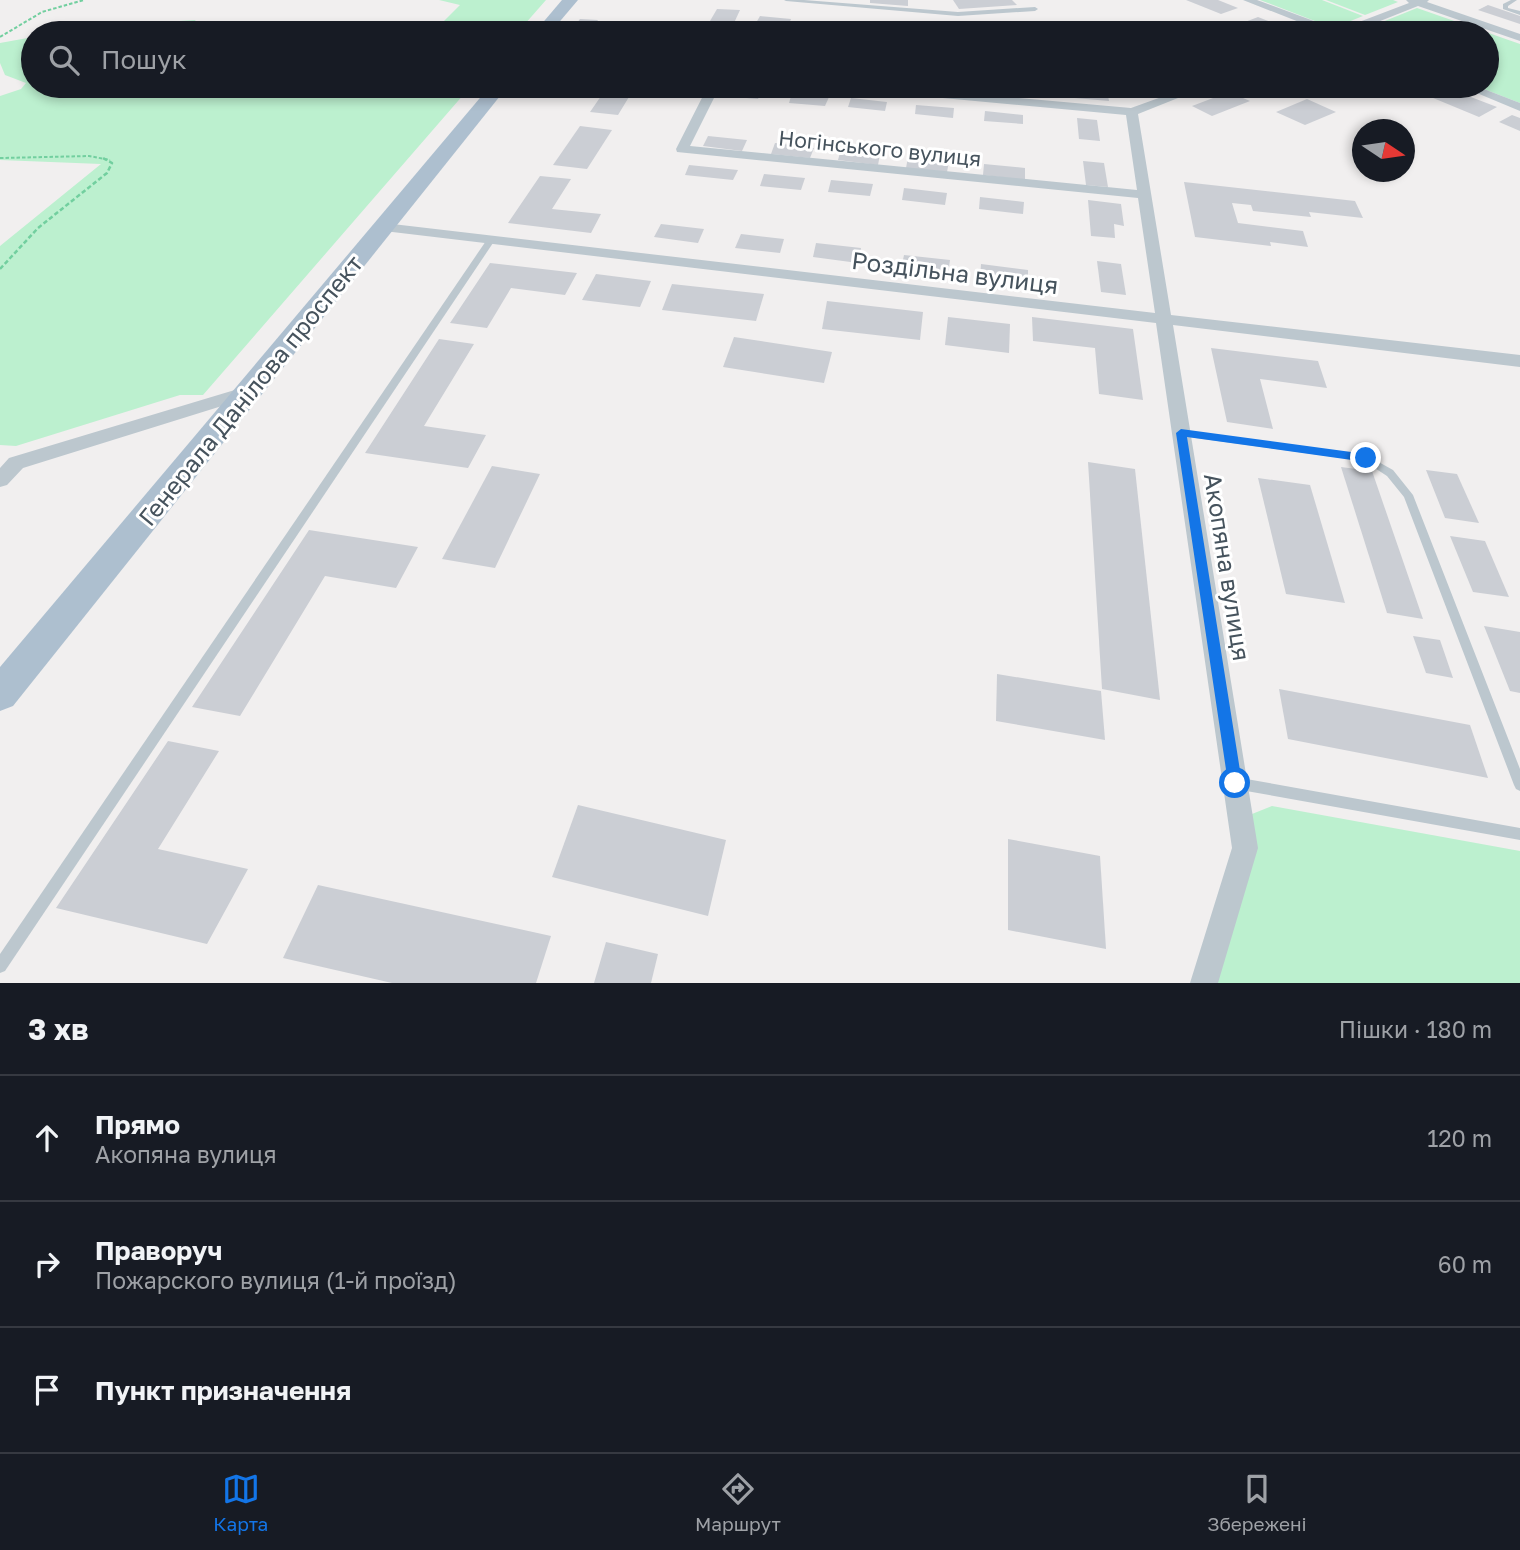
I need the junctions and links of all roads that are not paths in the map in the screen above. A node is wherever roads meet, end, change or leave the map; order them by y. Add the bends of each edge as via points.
1 (570, 0) edge
2 (786, 0) edge
3 (1248, 0) edge
4 (1515, 0) edge
5 (1418, 1) edge
6 (846, 2) edge
7 (1035, 9) dead end
8 (1520, 13) edge
9 (552, 21) edge
10 (1305, 21) edge
11 (1368, 21) edge
12 (1473, 21) edge
13 (1499, 30) edge
14 (1520, 38) edge
15 (489, 98) edge
16 (708, 98) edge
17 (978, 98) edge
18 (1170, 98) edge
19 (1497, 98) edge
20 (1520, 107) edge
21 (1132, 112) junction
22 (1145, 195) junction
23 (384, 227) junction
24 (491, 240) junction
25 (1164, 319) junction
26 (1520, 361) edge
27 (248, 392) junction
28 (1181, 433) junction
29 (0, 480) edge
30 (1, 692) edge
31 (1235, 783) junction
32 (1520, 785) edge
33 (1520, 834) edge
34 (0, 966) edge
35 (1204, 983) edge

1 - 9 main road
2 - 6 lane
3 - 10 street
4 - 8 lane via 1504,5
5 - 11 street
5 - 12 street
6 - 7 lane via 958,14
13 - 14 street
15 - 23 main road, Генерала Данілова проспект
16 - 22 street, Ногінського вулиця via 682,149
17 - 21 street
18 - 21 street
19 - 20 street
21 - 22 street, Акопяна вулиця
22 - 25 street, Акопяна вулиця
23 - 24 street, Роздільна вулиця
23 - 27 main road, Генерала Данілова проспект
24 - 25 street, Роздільна вулиця
24 - 34 lane
25 - 26 street, Роздільна вулиця
25 - 28 street, Акопяна вулиця
27 - 29 street via 16,463
27 - 30 main road, Генерала Данілова проспект
28 - 31 street, Акопяна вулиця
28 - 32 lane via 1366,458 1390,473 1408,495
31 - 33 lane
31 - 35 street, Акопяна вулиця via 1245,848

